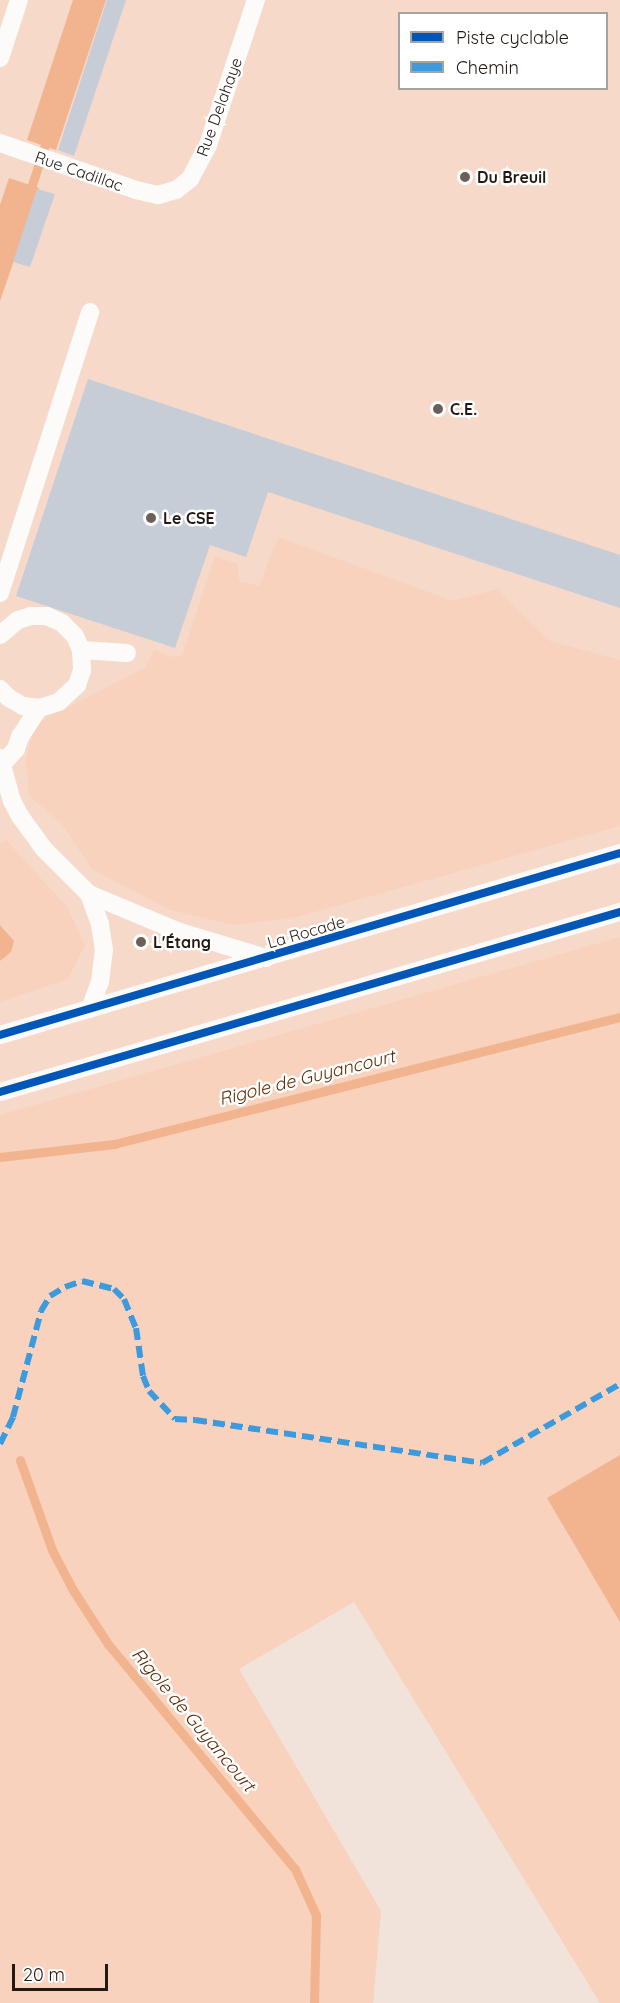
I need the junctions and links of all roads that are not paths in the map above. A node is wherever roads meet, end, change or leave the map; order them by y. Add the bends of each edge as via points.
1 (20, 0) edge
2 (256, 0) edge
3 (0, 58) edge
4 (6, 146) edge
5 (158, 195) joint
6 (90, 312) dead end
7 (0, 593) edge
8 (1, 627) edge
9 (81, 650) junction
10 (127, 653) dead end
11 (0, 689) edge
12 (39, 708) junction
13 (2, 760) edge
14 (620, 853) edge
15 (88, 894) junction
16 (620, 912) edge
17 (266, 958) junction
18 (90, 1009) junction
19 (0, 1035) edge
20 (0, 1092) edge

1 - 3 lane
2 - 5 lane, Rue Delahaye via 199,164 190,179 176,190
4 - 5 lane, Rue Cadillac
6 - 7 lane
8 - 9 lane via 31,616 47,616 62,623 75,636
9 - 10 lane
9 - 12 lane via 82,670 76,685 60,702
11 - 12 lane via 23,706
12 - 13 lane via 16,749
13 - 15 lane via 12,801 25,824
14 - 17 lane, La Rocade
15 - 17 lane via 180,932
15 - 18 lane via 100,924 104,950 100,982
16 - 20 lane
17 - 18 lane, La Rocade
18 - 19 lane, La Rocade

